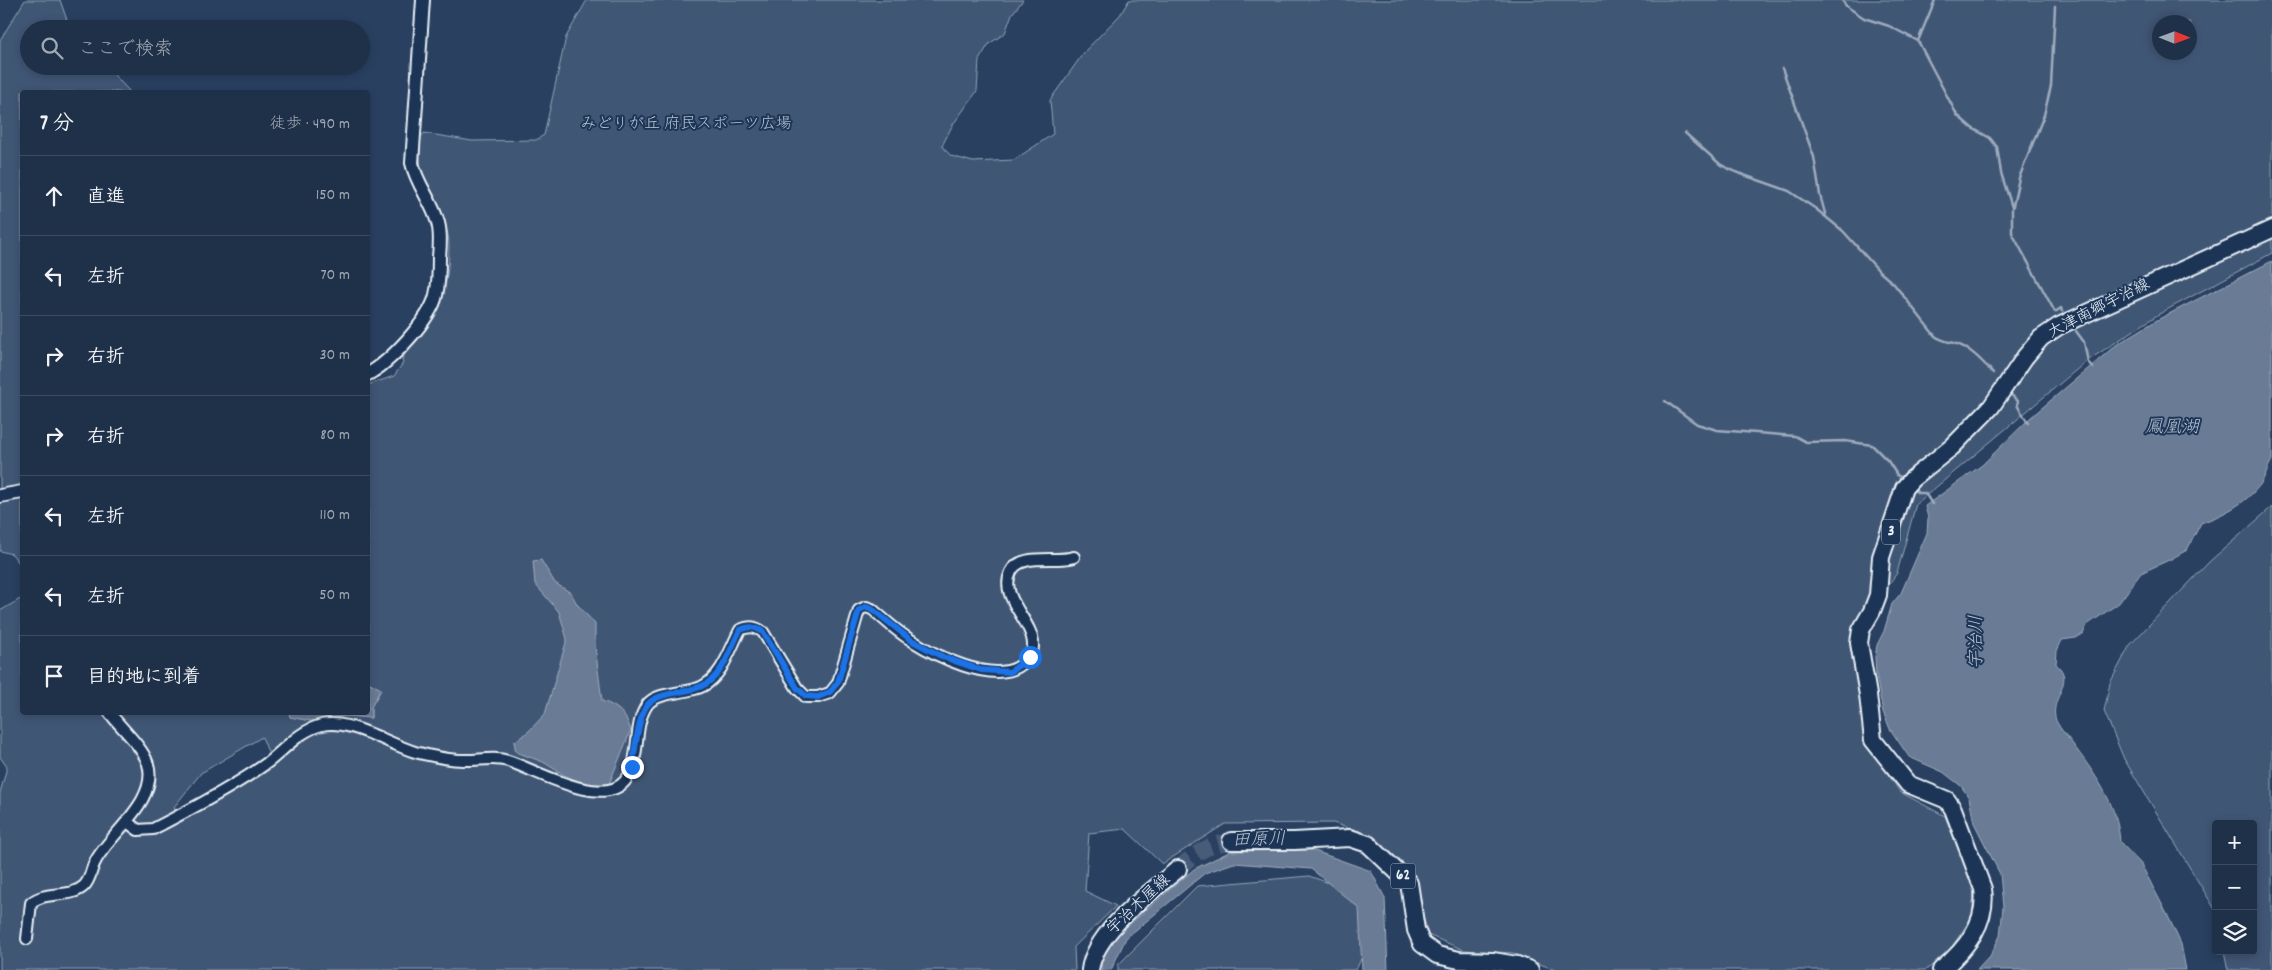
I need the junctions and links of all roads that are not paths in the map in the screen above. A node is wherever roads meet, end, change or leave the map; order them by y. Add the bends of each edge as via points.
1 (423, 0) edge
2 (2272, 228) edge
3 (370, 373) edge
4 (20, 492) edge
5 (0, 496) edge
6 (1074, 557) dead end
7 (111, 715) edge
8 (127, 822) junction
9 (1230, 841) tunnel mouth
10 (1178, 869) tunnel mouth
11 (27, 939) dead end
12 (1090, 970) edge
13 (1530, 970) edge
14 (1941, 970) edge

1 - 3 street via 412,163 415,178 438,223 436,294 428,311 405,342 386,362
2 - 14 main road, 大津南郷宇治線 / 3 via 2059,326 2042,338 2024,357 1991,407 1952,448 1904,488 1881,557 1878,595 1861,630 1859,643 1873,740 1908,784 1946,800 1953,809 1983,889 1983,915 1974,933
4 - 5 street
6 - 8 street via 1028,560 1018,563 1011,571 1009,592 1032,637 1033,648 1030,657 1010,672 981,670 943,657 911,640 866,607 859,610 854,620 838,682 830,692 818,697 806,696 797,688 763,632 755,627 740,630 722,667 702,686 656,698 647,704 632,767 624,781 602,791 558,782 506,760 443,759 347,726 323,725 310,729 261,766 153,829 138,830
7 - 8 street via 148,764 150,780 146,792
8 - 11 street via 95,862 83,886 69,892 37,896 30,903
9 - 13 main road, 62 via 1350,838 1368,844 1409,883 1416,930 1422,944 1437,955 1460,960 1493,961
10 - 12 main road, 宇治木屋線 via 1107,931 1095,951

